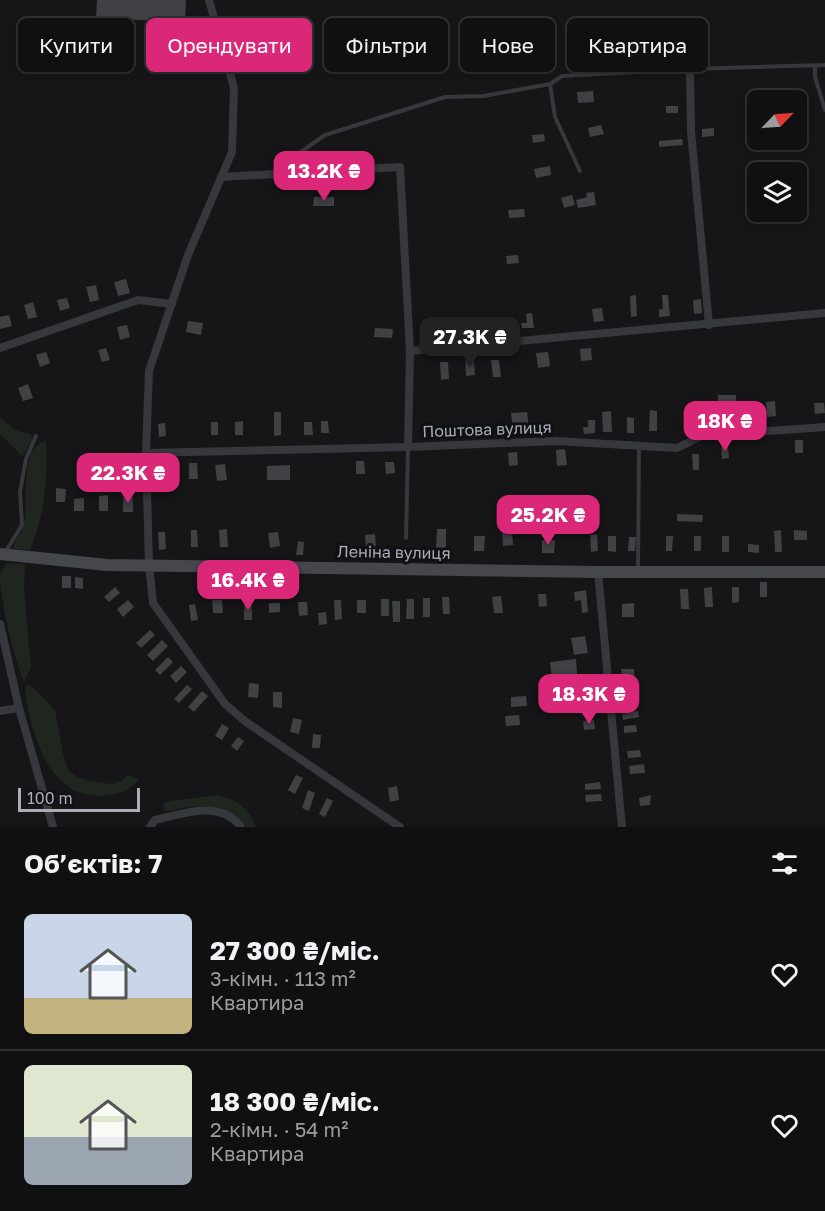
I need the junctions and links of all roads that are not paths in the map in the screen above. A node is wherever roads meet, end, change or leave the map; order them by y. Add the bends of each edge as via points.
1 (209, 0) edge
2 (825, 65) edge
3 (815, 66) junction
4 (708, 69) edge
5 (635, 72) edge
6 (690, 72) edge
7 (550, 84) junction
8 (825, 110) edge
9 (580, 171) dead end
10 (268, 176) junction
11 (221, 177) junction
12 (172, 303) junction
13 (825, 313) edge
14 (710, 325) junction
15 (0, 348) edge
16 (410, 351) junction
17 (825, 427) edge
18 (36, 436) dead end
19 (639, 446) junction
20 (408, 447) junction
21 (146, 453) junction
22 (406, 538) dead end
23 (2, 554) edge
24 (149, 566) junction
25 (598, 572) junction
26 (638, 572) junction
27 (825, 572) edge
28 (0, 624) edge
29 (19, 708) junction
30 (0, 711) edge
31 (53, 827) edge
32 (150, 827) edge
33 (241, 827) edge
34 (400, 827) edge
35 (622, 827) edge

1 - 11 street via 234,87 232,152
2 - 3 lane
3 - 4 lane
3 - 8 lane
5 - 7 lane via 562,76
6 - 14 street via 691,131
7 - 9 lane via 555,117
7 - 10 lane via 484,96 445,97 325,135
10 - 11 street
10 - 16 street via 400,167
11 - 12 street
12 - 15 street via 138,300
12 - 21 street via 149,371
13 - 14 street
14 - 16 street
16 - 20 street
17 - 19 street, Поштова вулиця via 702,436 677,448
18 - 23 lane via 26,459 20,492 22,525
19 - 20 street, Поштова вулиця via 556,441
19 - 26 lane
20 - 21 street, Поштова вулиця
20 - 22 lane
21 - 24 street
23 - 24 street, Леніна вулиця
24 - 25 street, Леніна вулиця
24 - 34 street via 153,603 225,704
25 - 26 street, Леніна вулиця
25 - 35 street
26 - 27 street, Леніна вулиця
28 - 29 street
29 - 30 street
29 - 31 street
32 - 33 street via 155,820 208,810 226,814

